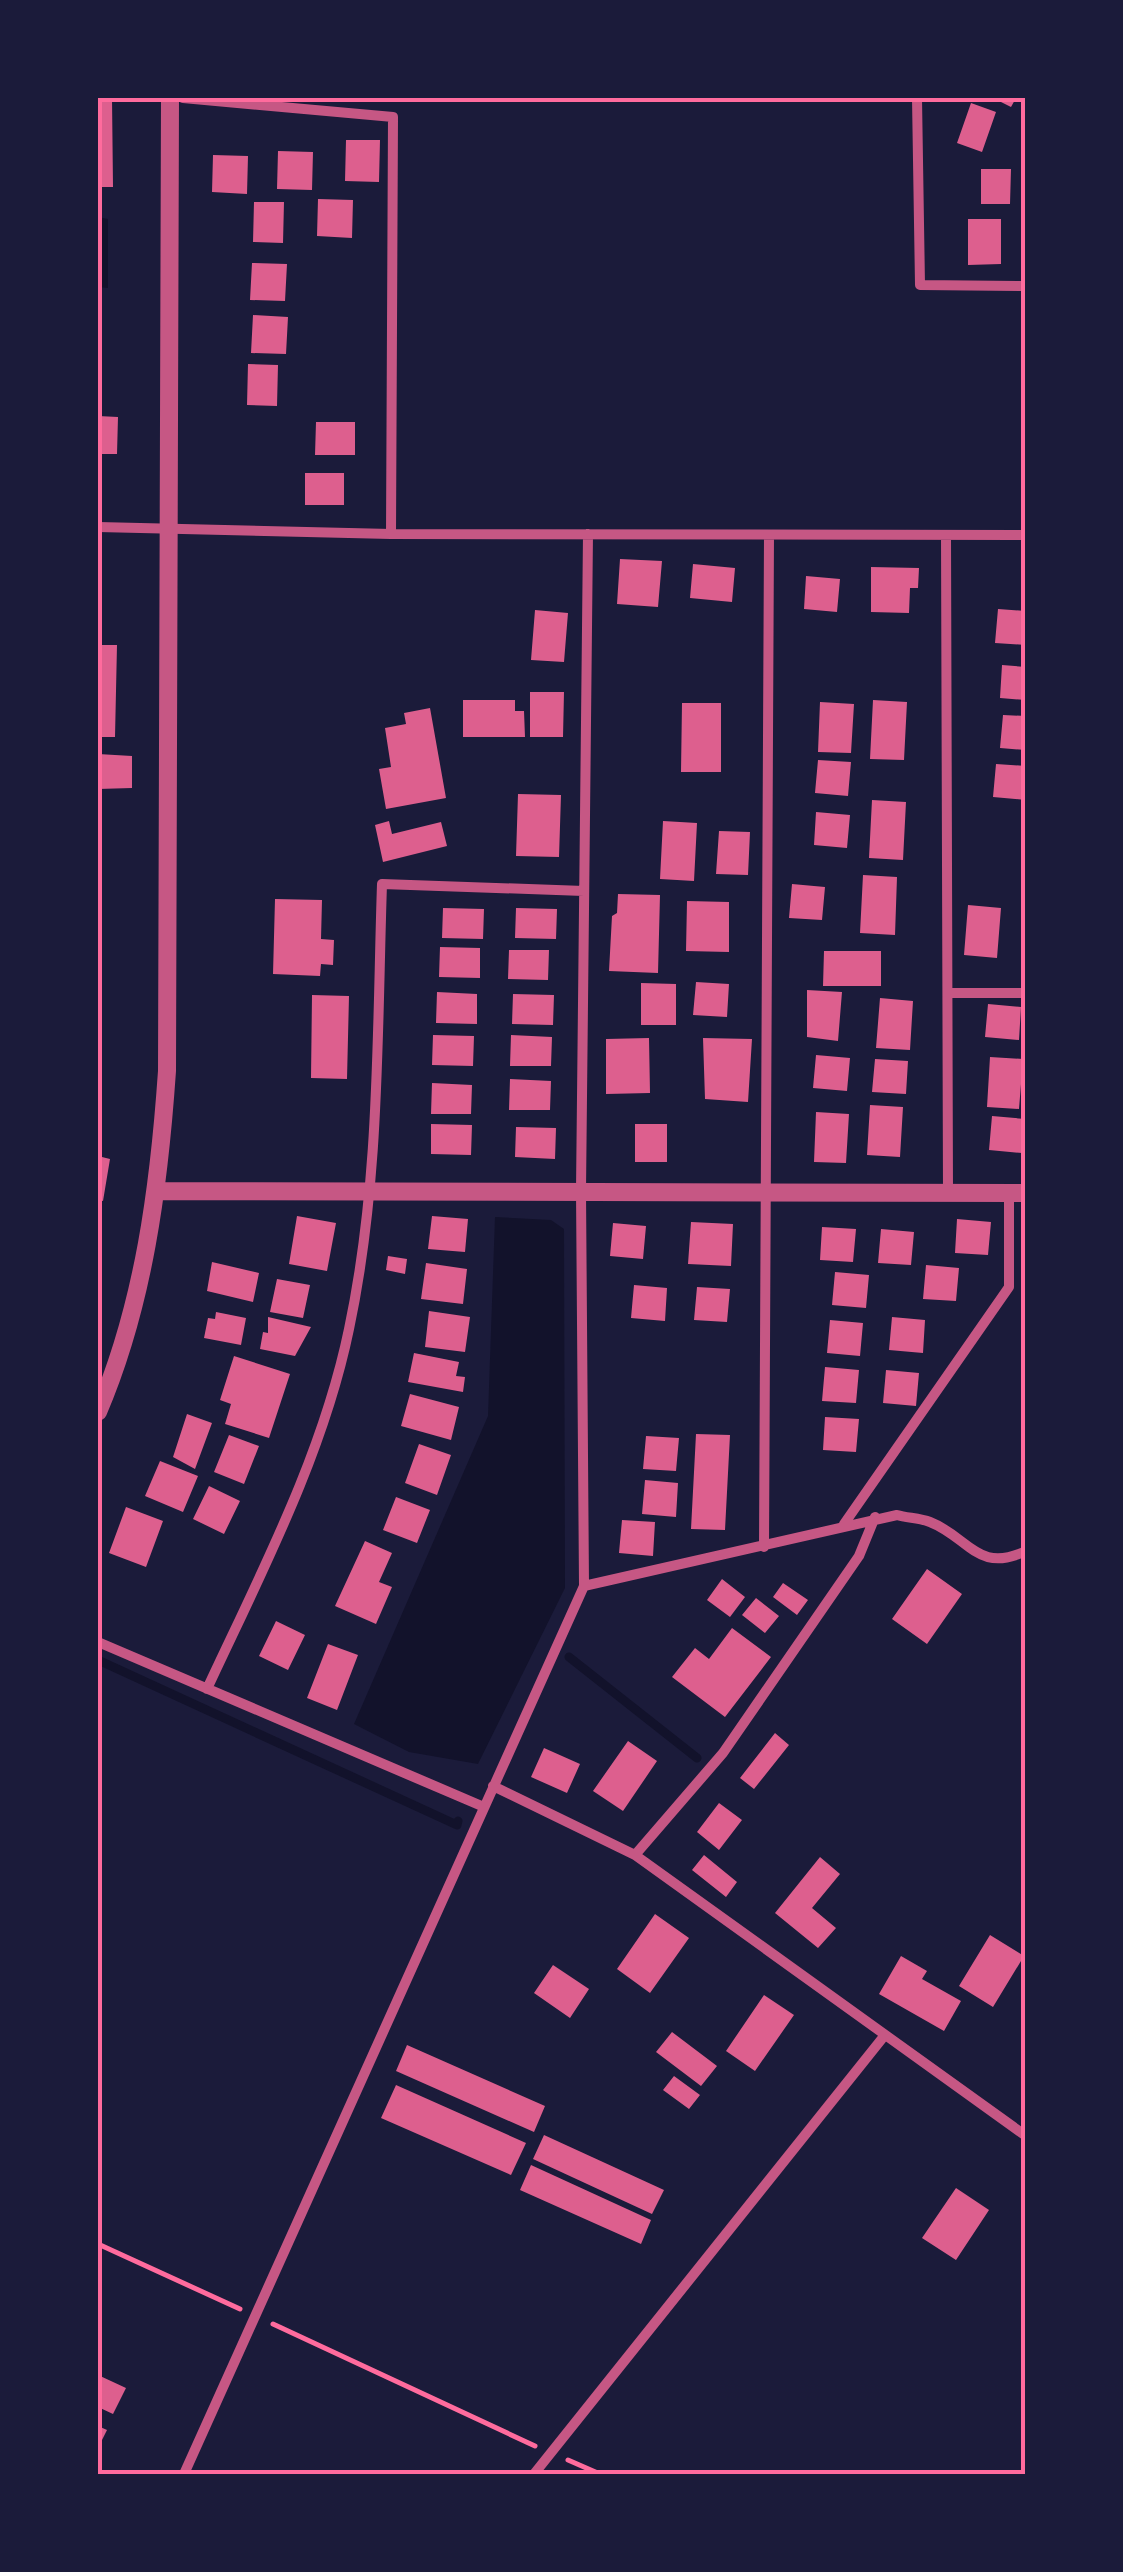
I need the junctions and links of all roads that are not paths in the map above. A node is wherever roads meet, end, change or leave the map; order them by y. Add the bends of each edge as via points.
1 (170, 98) edge
2 (183, 98) edge
3 (917, 98) edge
4 (1026, 286) edge
5 (169, 526) junction
6 (98, 527) edge
7 (391, 534) junction
8 (588, 534) junction
9 (769, 535) junction
10 (946, 535) junction
11 (1026, 536) edge
12 (584, 892) junction
13 (948, 993) junction
14 (1026, 993) edge
15 (158, 1191) junction
16 (372, 1191) junction
17 (581, 1191) junction
18 (948, 1192) junction
19 (1017, 1192) edge
20 (766, 1193) junction
21 (98, 1412) edge
22 (875, 1518) junction
23 (844, 1524) junction
24 (764, 1547) junction
25 (1026, 1551) edge
26 (584, 1586) junction
27 (98, 1642) edge
28 (207, 1689) junction
29 (493, 1786) junction
30 (484, 1806) junction
31 (635, 1855) junction
32 (885, 2036) junction
33 (1026, 2136) edge
34 (184, 2474) edge
35 (534, 2474) edge

1 - 5 street
2 - 7 street via 393,118
3 - 4 street via 920,285
5 - 6 street
5 - 7 street
5 - 15 street via 166,1071
7 - 8 street
8 - 9 street
8 - 12 street
9 - 10 street
9 - 20 street
10 - 11 street
10 - 13 street
12 - 16 street via 382,884
12 - 17 street
13 - 14 street
13 - 18 street
15 - 16 street
15 - 21 street via 135,1295
16 - 17 street
16 - 28 street via 349,1332 309,1465
17 - 20 street
17 - 26 street
18 - 19 street
18 - 20 street
19 - 23 street via 1010,1287
20 - 24 street
22 - 23 street
22 - 25 street via 932,1523 981,1557 1008,1560
22 - 31 street via 860,1556 723,1753
23 - 24 street
24 - 26 street
26 - 29 street
27 - 28 street
28 - 30 street
29 - 30 street
29 - 31 street
30 - 34 street
31 - 32 street
32 - 33 street
32 - 35 street

